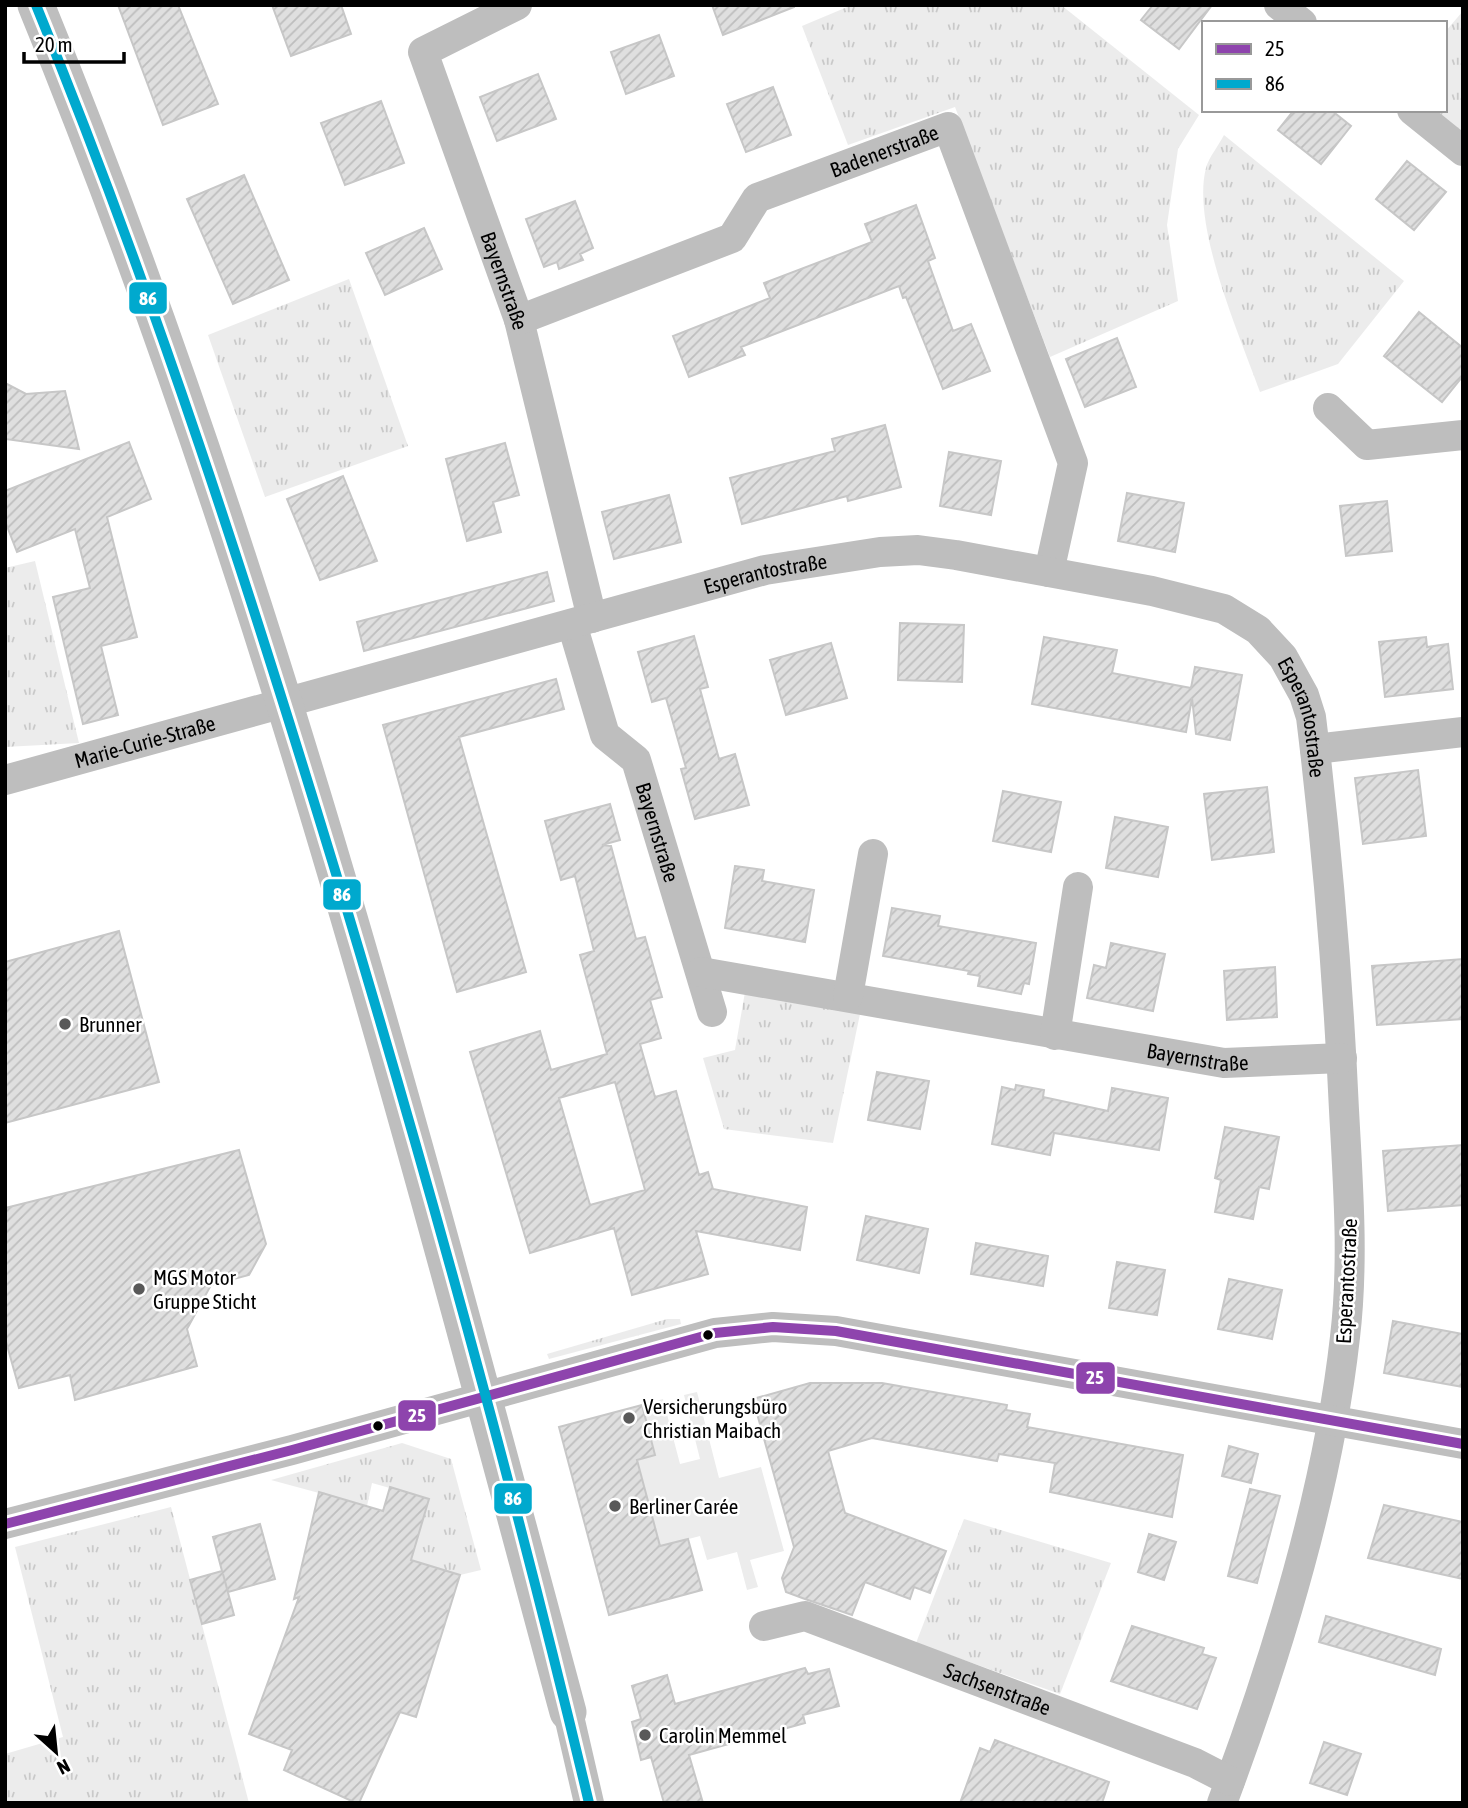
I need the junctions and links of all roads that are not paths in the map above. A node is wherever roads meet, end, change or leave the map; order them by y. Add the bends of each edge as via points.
1 (36, 5) edge
2 (517, 5) edge
3 (1279, 5) edge
4 (1299, 21) edge
5 (1414, 112) edge
6 (1463, 151) edge
7 (519, 320) junction
8 (1328, 408) dead end
9 (1463, 435) edge
10 (1049, 572) junction
11 (582, 621) junction
12 (285, 702) junction
13 (1463, 732) edge
14 (1315, 749) junction
15 (5, 780) edge
16 (873, 854) dead end
17 (1078, 887) dead end
18 (701, 972) junction
19 (848, 996) junction
20 (712, 1012) dead end
21 (1055, 1035) junction
22 (1342, 1058) junction
23 (484, 1396) junction
24 (1333, 1420) junction
25 (1463, 1444) edge
26 (5, 1524) edge
27 (764, 1626) dead end
28 (568, 1712) joint
29 (1226, 1792) edge
30 (589, 1803) edge

1 - 12 street via 202,448
2 - 7 street, Bayernstraße via 423,52
3 - 4 street
5 - 6 street
7 - 10 street, Badenerstraße via 732,238 757,198 948,127 1073,463
7 - 11 street, Bayernstraße
8 - 9 street via 1367,445
10 - 11 street, Esperantostraße via 918,550 853,554 765,570
10 - 14 street, Esperantostraße via 1208,603 1249,624 1271,643 1294,674 1311,717
11 - 12 street, Esperantostraße
11 - 18 street, Bayernstraße via 605,735 636,760
12 - 15 street, Marie-Curie-Straße
12 - 23 street via 392,1059
13 - 14 street
14 - 22 street, Esperantostraße
16 - 19 street
17 - 21 street
18 - 19 street, Bayernstraße
18 - 20 street, Bayernstraße
19 - 21 street, Bayernstraße
21 - 22 street, Bayernstraße via 1224,1063
22 - 24 street, Esperantostraße via 1351,1239 1346,1336
23 - 24 street via 715,1333 794,1327 846,1332
23 - 26 street
23 - 28 street
24 - 25 street
24 - 29 street, Esperantostraße via 1276,1647
27 - 29 street, Sachsenstraße via 805,1616 1183,1759
28 - 30 street

